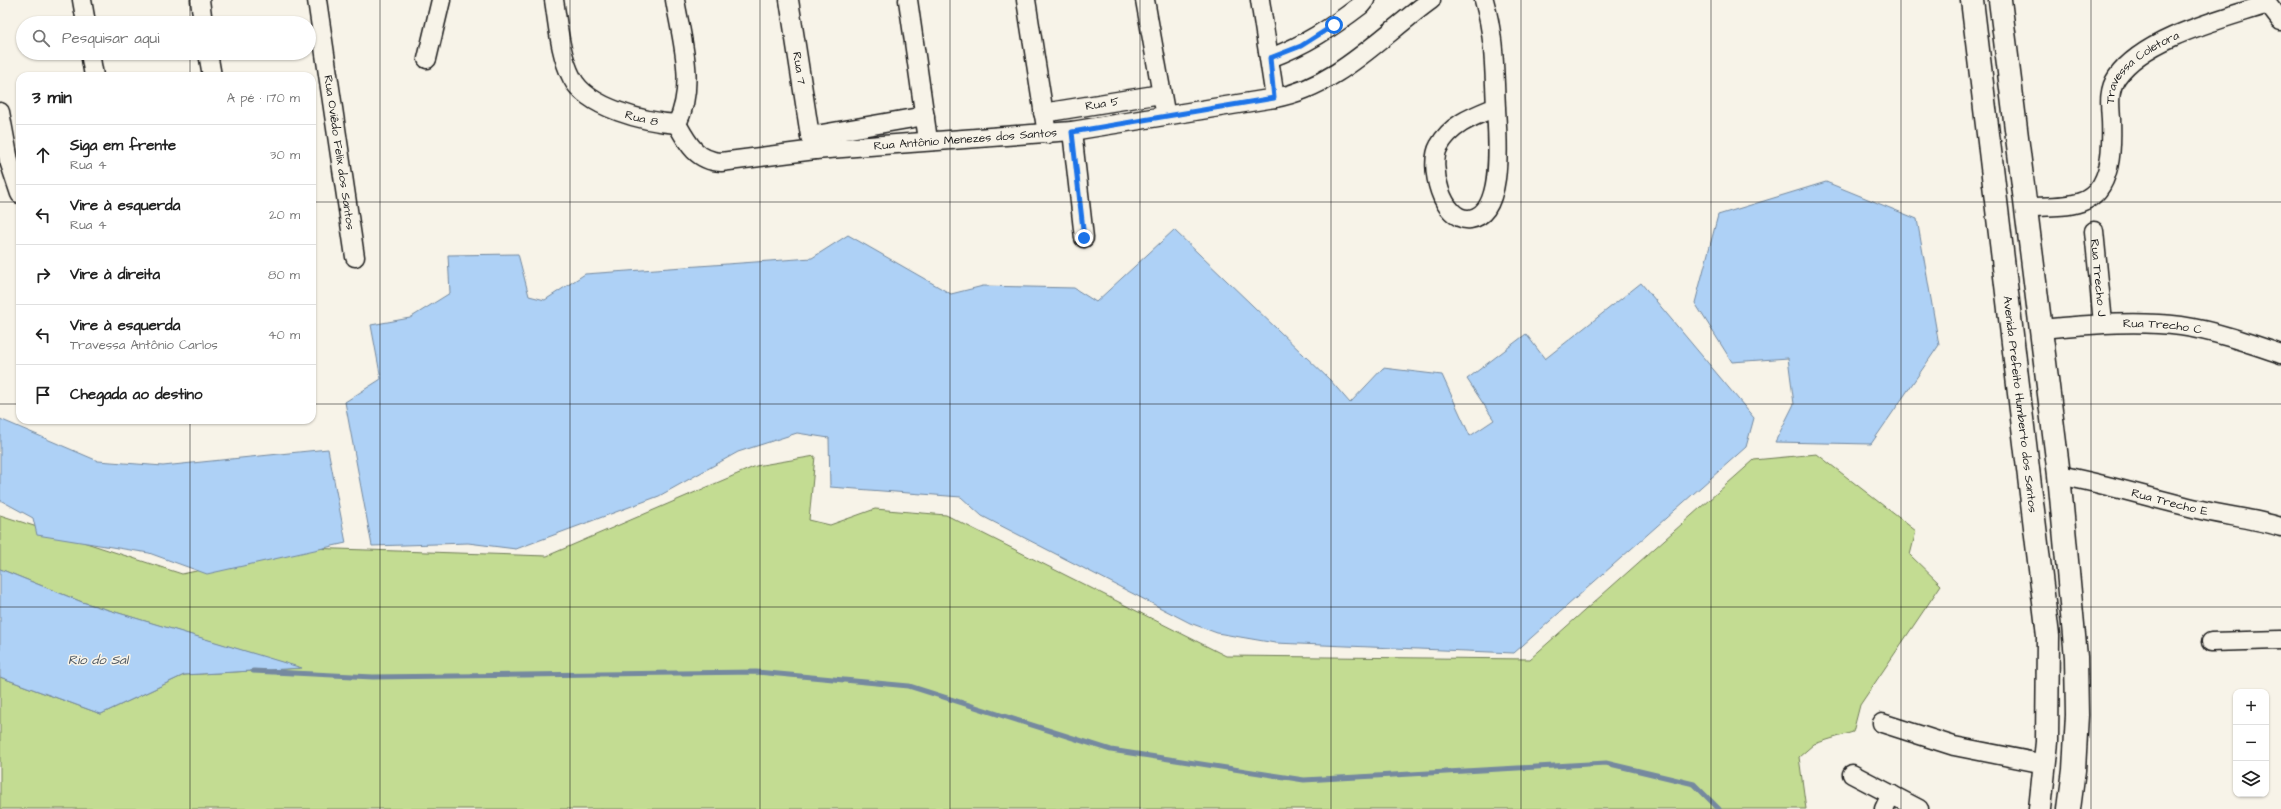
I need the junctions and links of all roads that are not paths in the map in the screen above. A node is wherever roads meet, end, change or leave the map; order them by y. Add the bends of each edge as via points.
1 (82, 0) edge
2 (200, 0) edge
3 (317, 0) edge
4 (440, 0) edge
5 (554, 0) edge
6 (675, 0) edge
7 (789, 0) edge
8 (908, 0) edge
9 (1026, 0) edge
10 (1145, 0) edge
11 (1260, 0) edge
12 (1365, 0) edge
13 (1431, 0) edge
14 (1484, 0) edge
15 (1972, 0) edge
16 (2000, 0) edge
17 (85, 16) edge
18 (202, 16) edge
19 (2281, 21) edge
20 (1270, 58) junction
21 (427, 59) dead end
22 (91, 60) edge
23 (209, 60) edge
24 (93, 72) edge
25 (211, 72) edge
26 (1161, 94) junction
27 (1274, 98) junction
28 (1496, 107) junction
29 (0, 112) edge
30 (1043, 113) junction
31 (1166, 115) junction
32 (925, 116) junction
33 (677, 124) junction
34 (1072, 132) junction
35 (1047, 134) junction
36 (928, 140) junction
37 (812, 143) junction
38 (16, 182) edge
39 (2027, 207) junction
40 (2094, 231) dead end
41 (1084, 238) dead end
42 (355, 257) dead end
43 (2103, 323) junction
44 (2040, 329) junction
45 (2281, 354) edge
46 (2059, 475) junction
47 (2281, 527) edge
48 (2281, 640) edge
49 (2211, 642) dead end
50 (1882, 723) dead end
51 (2045, 764) junction
52 (1852, 774) dead end
53 (1887, 802) edge
54 (1919, 809) edge
55 (2040, 809) edge
56 (2069, 809) edge

1 - 17 street
2 - 18 street
3 - 42 street, Rua Oviêdo Felix dos Santos
4 - 21 street
5 - 33 street, Rua 8 via 568,68 581,90 626,115 648,121
6 - 33 street via 687,80 686,101
7 - 37 street, Rua 7
8 - 32 street
9 - 30 street
10 - 26 street
11 - 20 street
12 - 20 street via 1314,39
13 - 27 street, Rua Antônio Menezes dos Santos via 1327,79 1304,91
14 - 28 street via 1494,48
15 - 51 street, Avenida Prefeito Humberto dos Santos via 2048,636 2049,680
16 - 39 street
19 - 39 street, Travessa Coletora via 2268,4 2169,38 2138,58 2117,77 2112,87 2108,168 2099,187 2090,197 2080,202
20 - 27 street
22 - 24 street
23 - 25 street
26 - 30 street, Rua 5
26 - 31 street
27 - 31 street, Rua Antônio Menezes dos Santos
28 - 28 street via 1499,159 1494,186 1482,211 1470,219 1459,217 1450,210 1436,177 1437,150 1455,127
29 - 38 street via 9,161
30 - 35 street
31 - 34 street, Rua Antônio Menezes dos Santos
32 - 36 street
32 - 37 street
33 - 37 street, Rua Antônio Menezes dos Santos via 696,153 713,162
34 - 35 street, Rua Antônio Menezes dos Santos
34 - 41 street
35 - 36 street, Rua Antônio Menezes dos Santos
36 - 37 street, Rua Antônio Menezes dos Santos
39 - 44 street
40 - 43 street, Rua Trecho J
43 - 44 street, Rua Trecho C
43 - 45 street, Rua Trecho C via 2182,327 2224,336
44 - 46 street
46 - 47 street, Rua Trecho E via 2112,486 2199,510 2245,517
46 - 56 street via 2076,657 2077,715
48 - 49 street
50 - 51 street via 1954,746
51 - 55 street, Avenida Prefeito Humberto dos Santos
52 - 53 street
53 - 54 street

